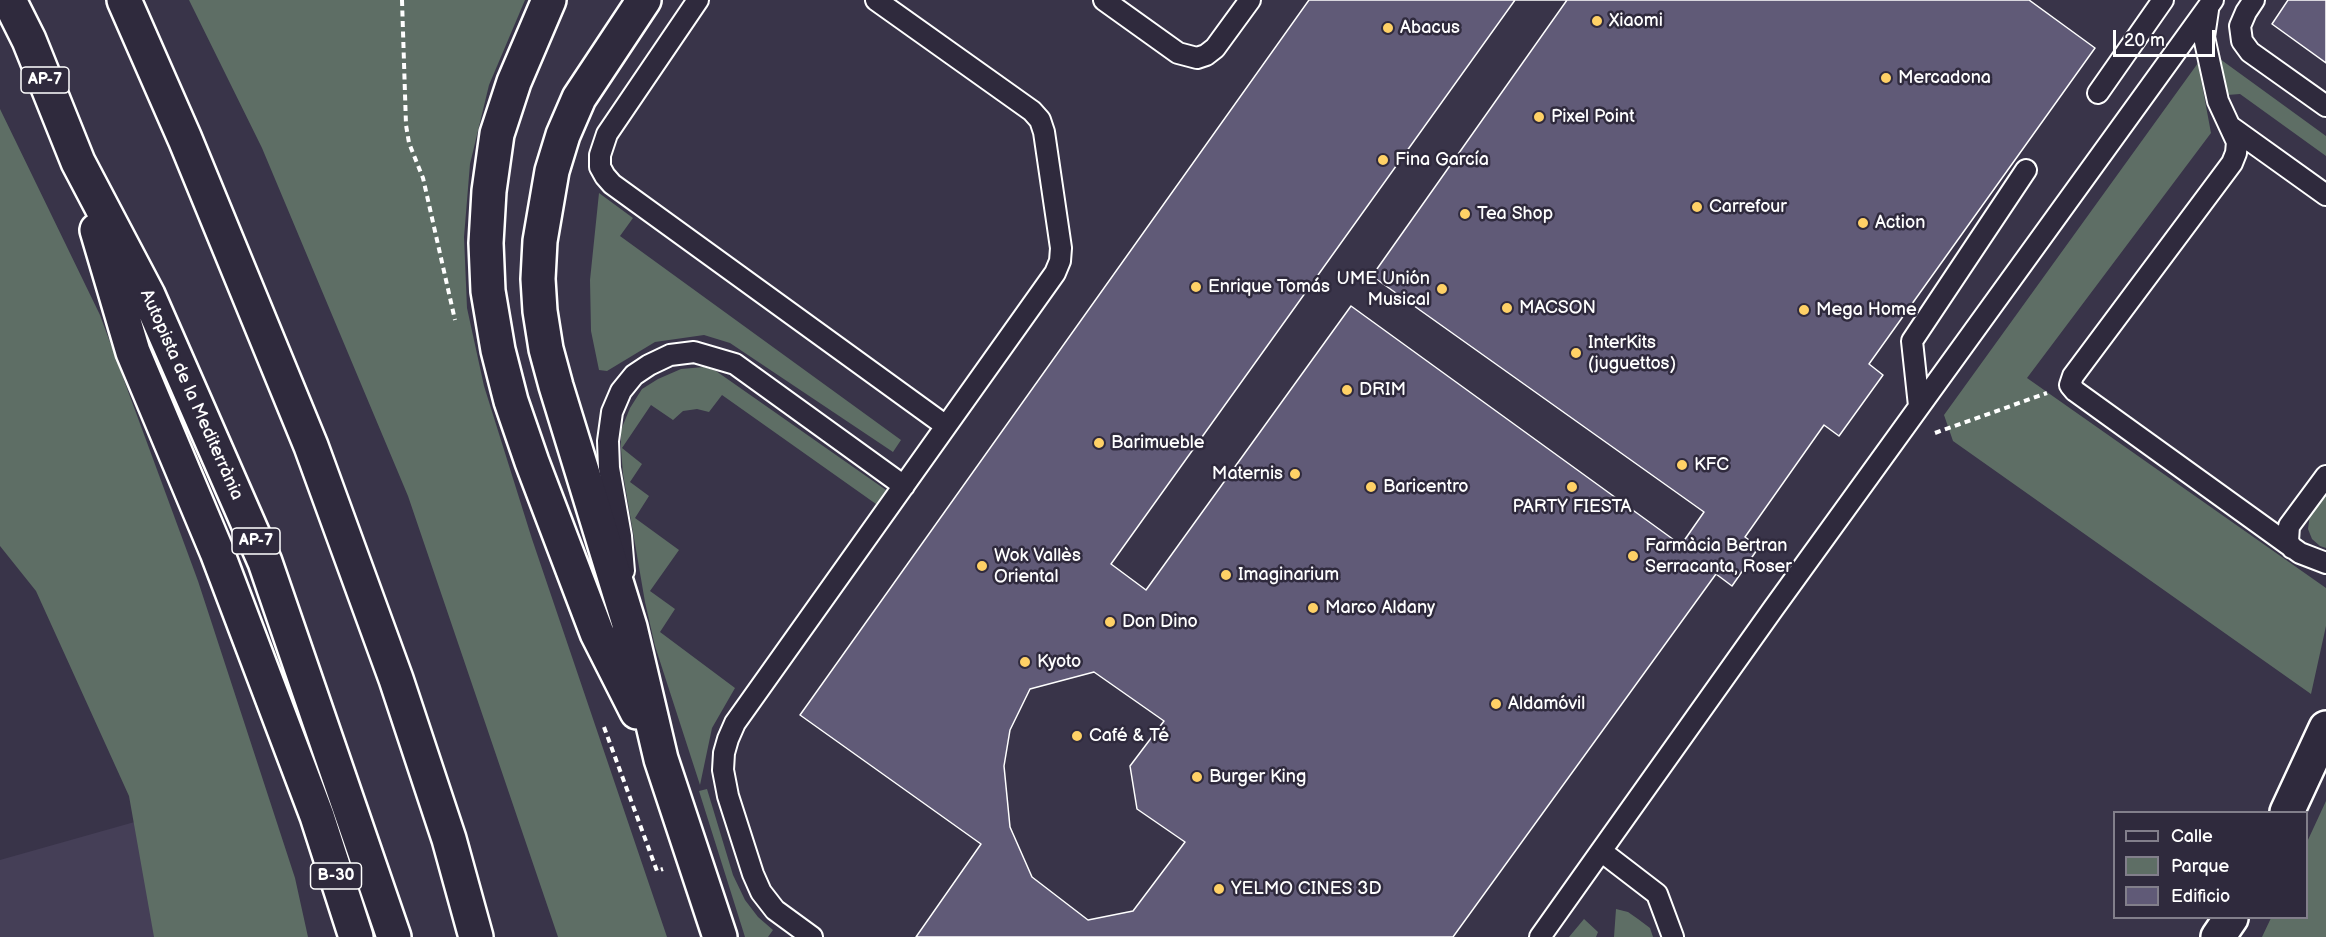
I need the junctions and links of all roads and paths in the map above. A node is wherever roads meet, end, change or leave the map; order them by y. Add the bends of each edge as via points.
1 (9, 0) edge
2 (124, 0) edge
3 (549, 0) edge
4 (644, 0) edge
5 (698, 0) edge
6 (876, 0) edge
7 (1104, 0) edge
8 (1250, 0) edge
9 (2163, 0) edge
10 (2254, 0) edge
11 (2212, 1) edge
12 (2098, 93) dead end
13 (2326, 106) edge
14 (2231, 127) junction
15 (78, 162) junction
16 (2026, 170) dead end
17 (2326, 195) edge
18 (2070, 385) junction
19 (1920, 406) junction
20 (946, 426) junction
21 (1887, 451) junction
22 (2326, 476) edge
23 (904, 486) junction
24 (2292, 548) junction
25 (2326, 563) edge
26 (630, 627) junction
27 (2326, 728) edge
28 (661, 759) junction
29 (2288, 811) edge
30 (317, 816) junction
31 (449, 839) junction
32 (1601, 851) junction
33 (2230, 919) edge
34 (2244, 919) edge
35 (715, 929) edge
36 (343, 937) edge
37 (356, 937) edge
38 (394, 937) edge
39 (476, 937) edge
40 (497, 937) edge
41 (812, 937) edge
42 (1540, 937) edge
43 (1673, 937) edge
44 (2218, 937) edge
45 (2238, 937) edge

1 - 15 main road, Autopista de la Mediterrània / AP-7
2 - 31 main road via 311,446 396,679
3 - 28 main road via 497,134 489,190 488,291 498,350 532,462 597,633
4 - 26 main road via 579,98 563,135 545,204 538,279 546,349
5 - 20 lane via 606,134 600,155 605,176
6 - 20 lane via 1032,111 1044,132 1060,261
7 - 8 lane via 1178,53 1197,58 1215,48
9 - 12 lane
10 - 13 lane via 2241,26 2242,41 2250,52
11 - 14 lane via 2206,14 2204,37 2218,101
11 - 19 lane
14 - 17 lane
14 - 18 lane via 2237,142 2232,163
15 - 30 main road via 133,352 217,552
15 - 38 main road, Autopista de la Mediterrània / AP-7 via 148,295 265,562
16 - 19 lane via 1912,341
18 - 21 path
18 - 24 lane
19 - 21 lane
20 - 23 lane
21 - 32 lane
22 - 24 lane via 2289,526 2288,541
23 - 26 lane via 735,364 694,352 670,355 649,364 621,391 612,412 608,441
23 - 41 lane via 735,723 724,753 728,796 761,892 775,910
24 - 25 lane
26 - 28 main road
27 - 29 main road
28 - 35 main road
30 - 36 main road
30 - 37 main road, B-30
31 - 39 main road
31 - 40 main road
32 - 42 lane
32 - 43 lane via 1657,894
33 - 44 main road
34 - 45 main road

